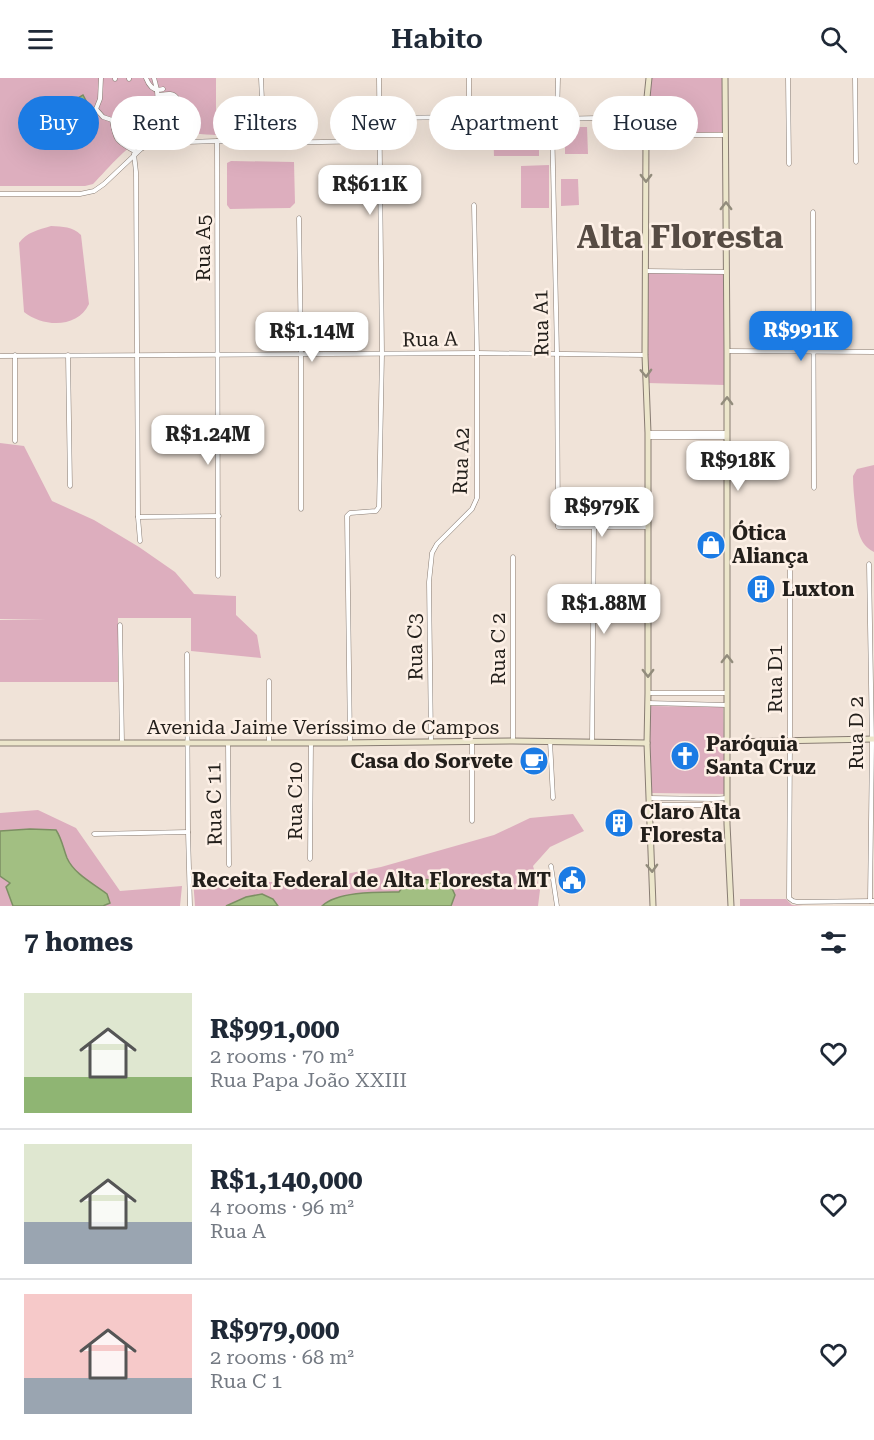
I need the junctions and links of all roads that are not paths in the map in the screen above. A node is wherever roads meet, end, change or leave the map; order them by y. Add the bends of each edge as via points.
1 (101, 78) edge
2 (146, 78) edge
3 (154, 78) edge
4 (261, 78) edge
5 (379, 78) edge
6 (469, 78) edge
7 (558, 78) edge
8 (649, 78) edge
9 (725, 78) edge
10 (788, 78) edge
11 (855, 78) edge
12 (160, 92) junction
13 (159, 96) edge
14 (176, 96) edge
15 (262, 96) edge
16 (379, 96) edge
17 (469, 96) edge
18 (556, 96) edge
19 (647, 96) edge
20 (99, 102) edge
21 (698, 135) edge
22 (725, 135) junction
23 (130, 150) edge
24 (140, 150) edge
25 (217, 150) edge
26 (380, 150) edge
27 (554, 150) edge
28 (646, 150) edge
29 (135, 153) junction
30 (856, 162) dead end
31 (789, 164) dead end
32 (0, 194) edge
33 (474, 205) dead end
34 (813, 212) dead end
35 (298, 218) dead end
36 (645, 271) junction
37 (726, 272) junction
38 (727, 351) junction
39 (813, 351) junction
40 (874, 352) edge
41 (477, 353) junction
42 (382, 354) junction
43 (557, 354) junction
44 (645, 354) junction
45 (15, 355) junction
46 (68, 355) junction
47 (138, 355) junction
48 (219, 355) junction
49 (301, 355) junction
50 (0, 356) edge
51 (647, 435) junction
52 (726, 435) junction
53 (15, 441) dead end
54 (70, 486) dead end
55 (813, 488) dead end
56 (301, 509) dead end
57 (219, 516) junction
58 (138, 517) junction
59 (594, 527) junction
60 (647, 527) junction
61 (140, 541) dead end
62 (432, 553) joint
63 (513, 557) dead end
64 (869, 564) dead end
65 (790, 568) dead end
66 (218, 576) dead end
67 (120, 625) dead end
68 (187, 654) dead end
69 (269, 681) dead end
70 (648, 693) junction
71 (727, 693) junction
72 (648, 704) junction
73 (727, 705) junction
74 (873, 739) edge
75 (790, 740) junction
76 (431, 741) junction
77 (513, 741) junction
78 (550, 741) junction
79 (350, 742) junction
80 (472, 742) junction
81 (592, 742) junction
82 (727, 742) junction
83 (0, 743) edge
84 (188, 743) junction
85 (228, 743) junction
86 (269, 743) junction
87 (311, 743) junction
88 (122, 744) junction
89 (647, 744) junction
90 (553, 798) dead end
91 (687, 798) junction
92 (727, 798) junction
93 (649, 801) junction
94 (686, 805) junction
95 (727, 806) junction
96 (472, 821) dead end
97 (188, 832) junction
98 (94, 834) dead end
99 (310, 859) dead end
100 (230, 865) dead end
101 (551, 866) dead end
102 (872, 901) edge
103 (827, 904) edge
104 (190, 906) edge
105 (557, 906) edge
106 (653, 906) edge
107 (731, 906) edge

1 - 20 street
2 - 12 street
3 - 12 street
4 - 15 street
5 - 16 street
6 - 17 street
7 - 18 street, Rua A1
8 - 19 street
9 - 22 street
10 - 31 street
11 - 30 street
12 - 13 street
12 - 14 street
21 - 22 street
37 -> 22 street
23 - 29 street
24 - 29 street
25 - 48 street, Rua A5
26 - 42 street
27 - 43 street, Rua A1
28 -> 36 street
29 - 32 street via 94,190 80,194
29 - 47 street
33 - 41 street, Rua A2
34 - 39 street
35 - 49 street
36 - 37 street
36 - 44 street
37 - 38 street
38 - 39 street
52 -> 38 street
39 - 40 street
39 - 55 street
41 - 42 street, Rua A
41 - 43 street, Rua A
41 - 62 street, Rua A2 via 477,498 472,509
42 - 49 street, Rua A
42 - 79 street via 379,507 376,511 347,516
43 - 44 street, Rua A
43 - 59 street, Rua A1 via 558,527
44 -> 51 street
45 - 46 street, Rua A
45 - 50 street, Rua A
45 - 53 street
46 - 47 street, Rua A
46 - 54 street
47 - 48 street, Rua A
47 - 58 street
48 - 49 street, Rua A
48 - 57 street, Rua A5
49 - 56 street
51 - 52 street
51 - 60 street
71 -> 52 street
57 - 58 street
57 - 66 street, Rua A5
58 - 61 street
59 - 60 street
59 - 81 street
60 -> 70 street
62 - 76 street, Rua C3
63 - 77 street, Rua C 2
64 - 74 street, Rua D 2
65 - 75 street, Rua D1
67 - 88 street
68 - 84 street
69 - 86 street
70 - 71 street
70 - 72 street
71 - 73 street
72 - 73 street
72 - 89 street
73 - 82 street
74 - 75 street
74 - 102 street, Rua D 2
75 - 82 street
75 - 103 street, Rua D1 via 789,898 793,902
76 - 79 street, Avenida Jaime Veríssimo de Campos
76 - 80 street, Avenida Jaime Veríssimo de Campos
77 - 78 street, Avenida Jaime Veríssimo de Campos
77 - 80 street, Avenida Jaime Veríssimo de Campos
78 - 81 street, Avenida Jaime Veríssimo de Campos
78 - 90 street
79 - 87 street, Avenida Jaime Veríssimo de Campos
80 - 96 street
81 - 89 street, Avenida Jaime Veríssimo de Campos
82 - 92 street
83 - 88 street, Avenida Jaime Veríssimo de Campos
84 - 85 street, Avenida Jaime Veríssimo de Campos
84 - 88 street, Avenida Jaime Veríssimo de Campos
84 - 97 street
85 - 86 street, Avenida Jaime Veríssimo de Campos
85 - 100 street, Rua C 11
86 - 87 street, Avenida Jaime Veríssimo de Campos
87 - 99 street, Rua C10
89 - 93 street
91 - 92 street
91 - 93 street
91 - 94 street
92 - 95 street
93 - 94 street
93 -> 106 street
94 - 95 street
95 - 107 street
97 - 98 street
97 - 104 street
101 - 105 street
102 - 103 street

